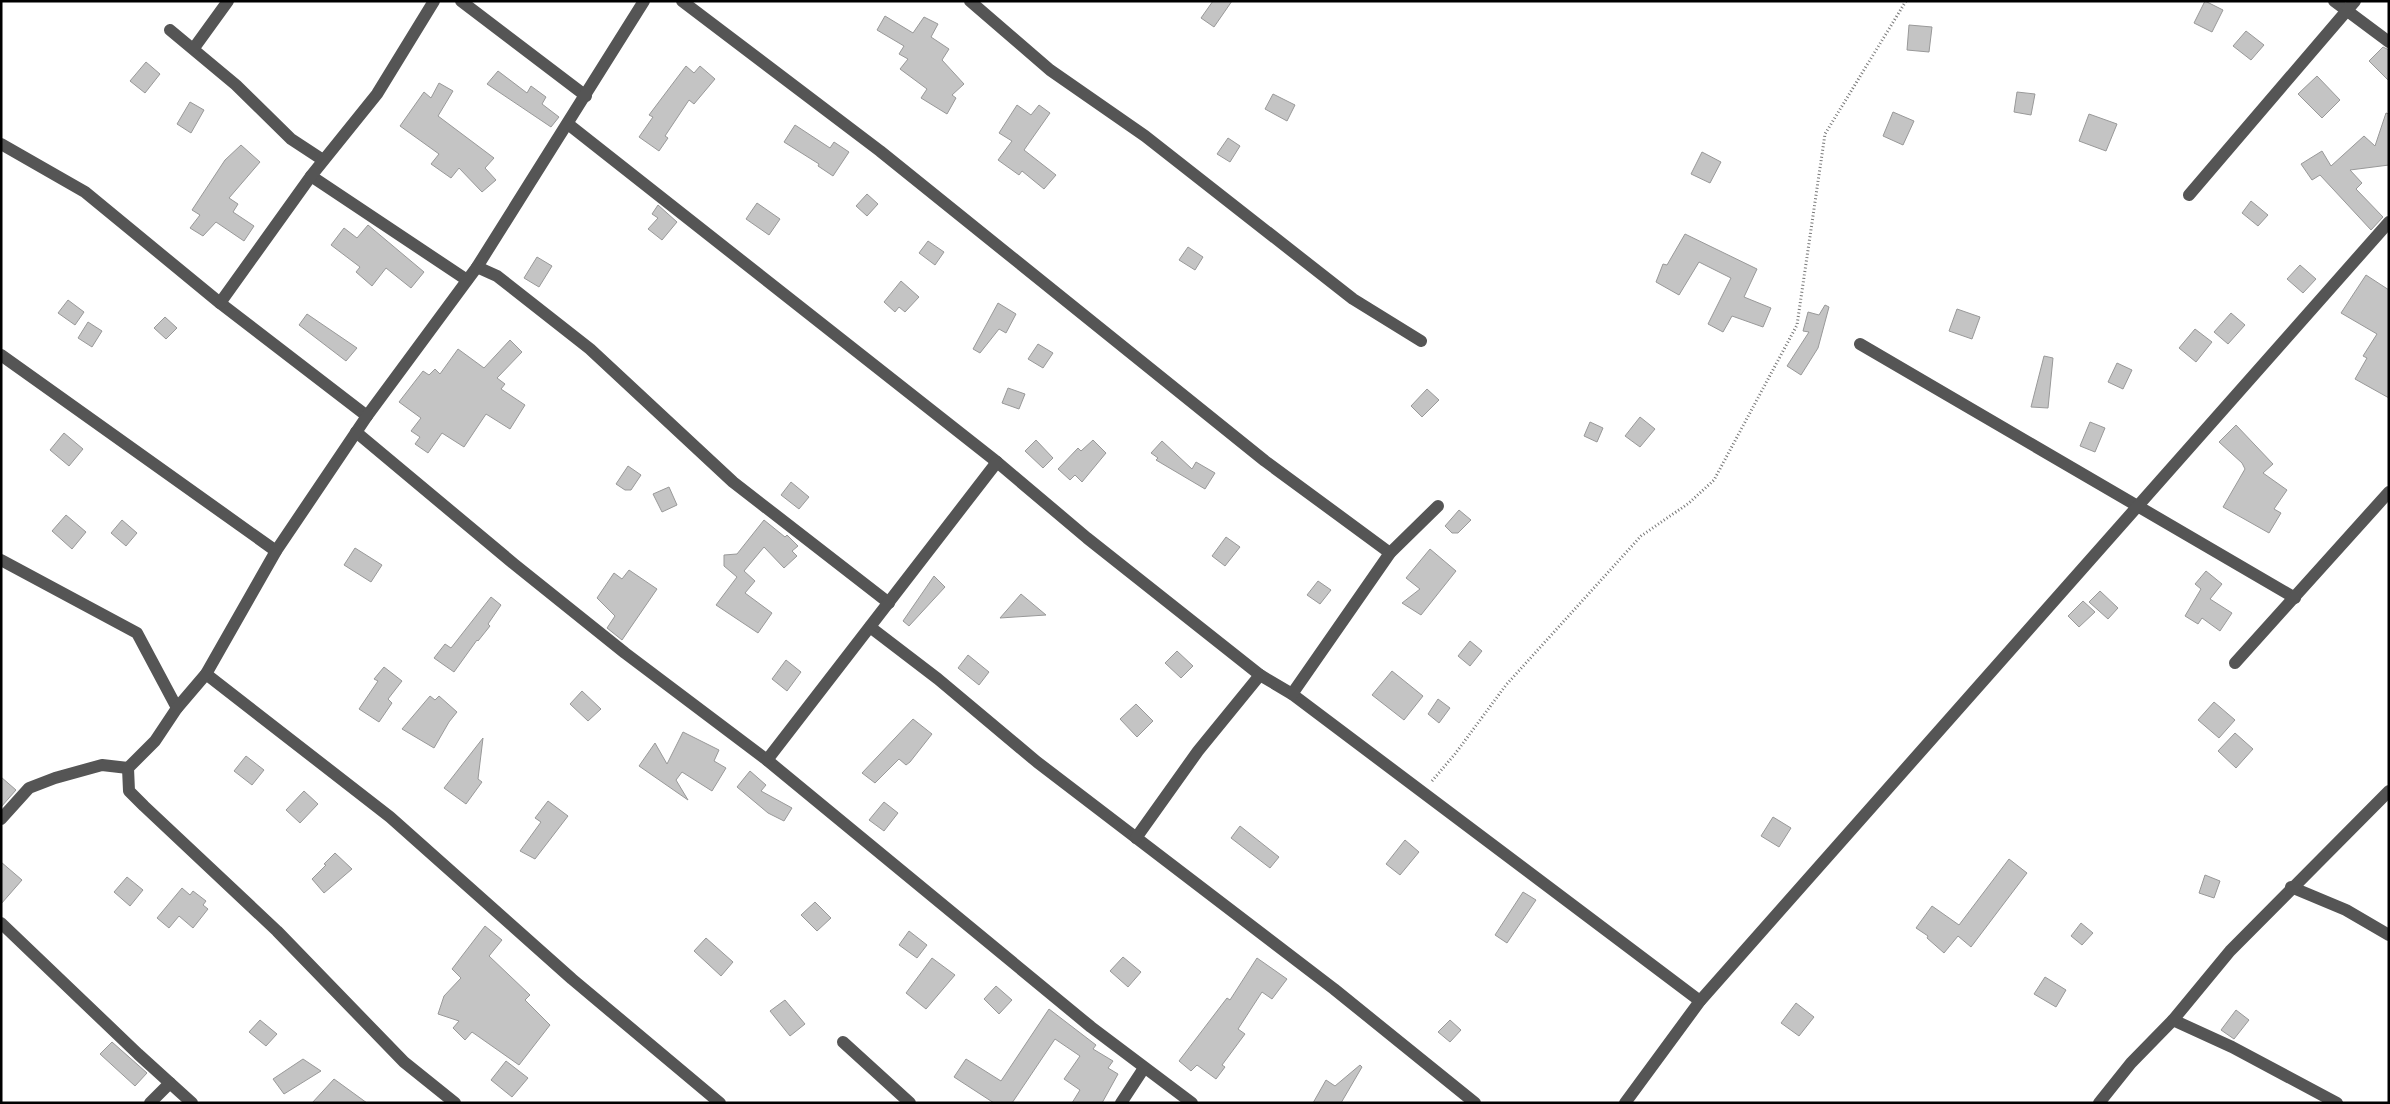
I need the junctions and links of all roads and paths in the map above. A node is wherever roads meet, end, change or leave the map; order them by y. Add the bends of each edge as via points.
1 (228, 1) edge
2 (434, 1) edge
3 (461, 1) edge
4 (644, 1) edge
5 (682, 1) edge
6 (970, 1) edge
7 (1906, 1) edge
8 (2334, 1) edge
9 (2355, 1) edge
10 (2346, 12) junction
11 (170, 30) dead end
12 (2389, 42) edge
13 (194, 48) junction
14 (586, 96) junction
15 (568, 124) junction
16 (1, 144) edge
17 (323, 160) junction
18 (311, 176) junction
19 (2189, 195) dead end
20 (2389, 222) edge
21 (477, 267) junction
22 (467, 280) junction
23 (220, 303) junction
24 (1422, 341) dead end
25 (1860, 344) dead end
26 (1, 355) edge
27 (367, 416) junction
28 (356, 432) junction
29 (997, 462) junction
30 (2389, 492) edge
31 (1438, 506) dead end
32 (2140, 506) junction
33 (276, 551) junction
34 (1390, 553) junction
35 (1, 560) edge
36 (2294, 598) junction
37 (889, 603) junction
38 (870, 627) junction
39 (2235, 663) dead end
40 (206, 674) junction
41 (1260, 675) junction
42 (1292, 694) junction
43 (178, 708) junction
44 (768, 760) junction
45 (128, 768) junction
46 (2389, 790) edge
47 (1422, 792) junction
48 (1, 819) edge
49 (1136, 838) junction
50 (2291, 887) junction
51 (1, 922) edge
52 (2389, 935) edge
53 (1700, 1001) junction
54 (2173, 1020) junction
55 (843, 1042) dead end
56 (1144, 1068) junction
57 (170, 1083) junction
58 (150, 1103) edge
59 (192, 1103) edge
60 (455, 1103) edge
61 (720, 1103) edge
62 (910, 1103) edge
63 (1120, 1103) edge
64 (1192, 1103) edge
65 (1475, 1103) edge
66 (1625, 1103) edge
67 (2099, 1103) edge
68 (2337, 1103) edge

1 - 13 street
2 - 17 street via 377,94
3 - 14 street
4 - 14 street
5 - 34 street via 880,151 1265,461
6 - 24 street via 1050,70 1146,136 1352,299
7 - 47 path via 1825,134 1797,325 1714,480 1689,503 1641,536 1506,685
8 - 10 street
9 - 10 street
10 - 12 street
10 - 19 street
11 - 13 street
13 - 17 street via 291,139
14 - 15 street
15 - 21 street
15 - 29 street
16 - 23 street via 84,192
17 - 18 street
18 - 22 street
18 - 23 street
20 - 32 street
21 - 22 street
21 - 37 street via 497,276 590,349 733,482
22 - 27 street
23 - 27 street
25 - 32 street
26 - 33 street
27 - 28 street
28 - 33 street
28 - 44 street via 625,653
29 - 37 street
29 - 41 street
30 - 36 street
31 - 34 street
32 - 36 street
32 - 53 street
33 - 40 street
34 - 42 street
35 - 43 street via 136,633
36 - 39 street
37 - 38 street
38 - 44 street
38 - 49 street
40 - 43 street
40 - 61 street via 390,817 572,979
41 - 42 street
41 - 49 street via 1198,751
42 - 47 street
43 - 45 street via 155,741
44 - 56 street
45 - 48 street via 102,765 29,788
45 - 60 street via 129,791 277,931 404,1062
46 - 50 street
47 - 53 street
49 - 65 street via 1334,988
50 - 52 street via 2346,910
50 - 54 street via 2230,951
51 - 57 street
53 - 66 street
54 - 67 street via 2131,1063
54 - 68 street via 2232,1047
55 - 62 street
56 - 63 street
56 - 64 street
57 - 58 street
57 - 59 street

